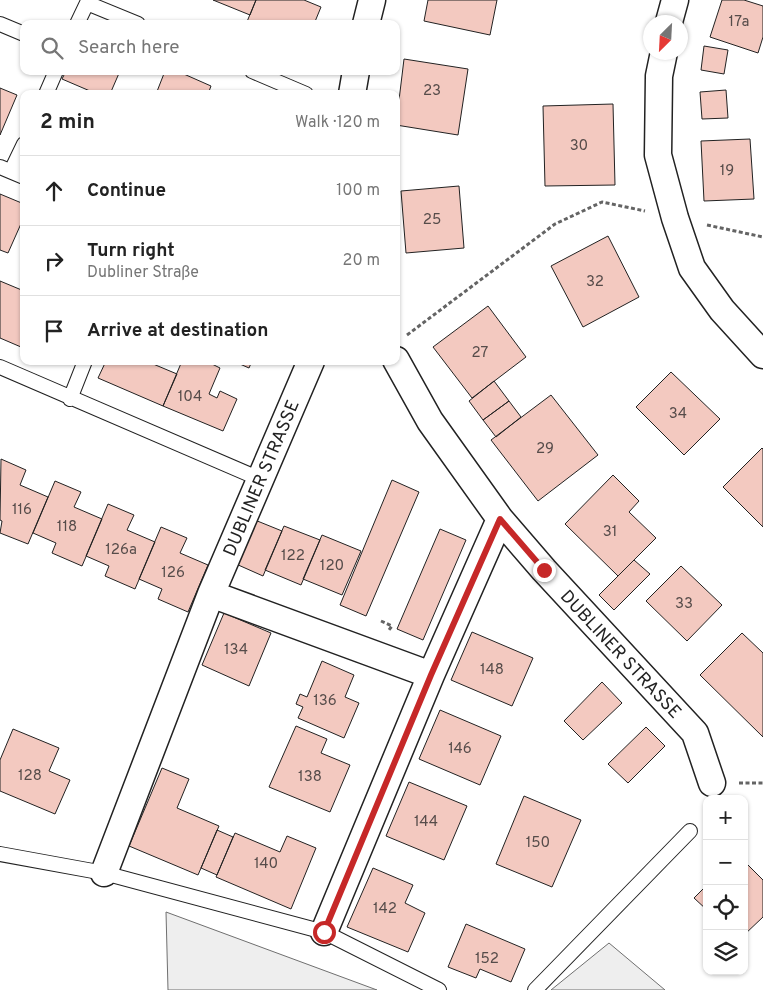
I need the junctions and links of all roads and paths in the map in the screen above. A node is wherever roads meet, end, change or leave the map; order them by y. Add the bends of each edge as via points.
1 (372, 0) edge
2 (675, 0) edge
3 (671, 15) edge
4 (79, 20) edge
5 (129, 20) edge
6 (367, 20) edge
7 (0, 24) edge
8 (20, 32) edge
9 (662, 60) edge
10 (54, 75) edge
11 (261, 75) edge
12 (355, 75) edge
13 (48, 90) edge
14 (297, 90) edge
15 (353, 90) edge
16 (20, 153) edge
17 (12, 172) edge
18 (675, 218) junction
19 (763, 237) edge
20 (400, 348) edge
21 (763, 355) edge
22 (83, 365) edge
23 (309, 365) edge
24 (0, 366) edge
25 (70, 398) junction
26 (260, 479) junction
27 (500, 519) junction
28 (211, 594) junction
29 (431, 675) junction
30 (712, 783) dead end
31 (690, 830) dead end
32 (0, 854) edge
33 (104, 873) junction
34 (324, 932) junction
35 (439, 990) edge
36 (535, 990) edge

1 - 6 street
2 - 3 street
4 - 5 lane via 87,2
7 - 8 lane
9 - 18 street via 659,76 658,155
10 - 13 lane
11 - 14 lane
12 - 15 street
16 - 17 lane
18 - 19 path
18 - 20 path via 602,202 555,224
18 - 21 street via 692,268 722,310
20 - 27 street, DUBLINER STRASSE via 430,421
22 - 25 lane
23 - 26 street, DUBLINER STRASSE
24 - 25 lane
25 - 26 lane
26 - 28 street, DUBLINER STRASSE
27 - 29 street
27 - 30 street, DUBLINER STRASSE via 696,733
28 - 29 street
28 - 33 street, DUBLINER STRASSE
29 - 34 street
31 - 36 lane
32 - 33 lane
33 - 34 lane
34 - 35 lane

